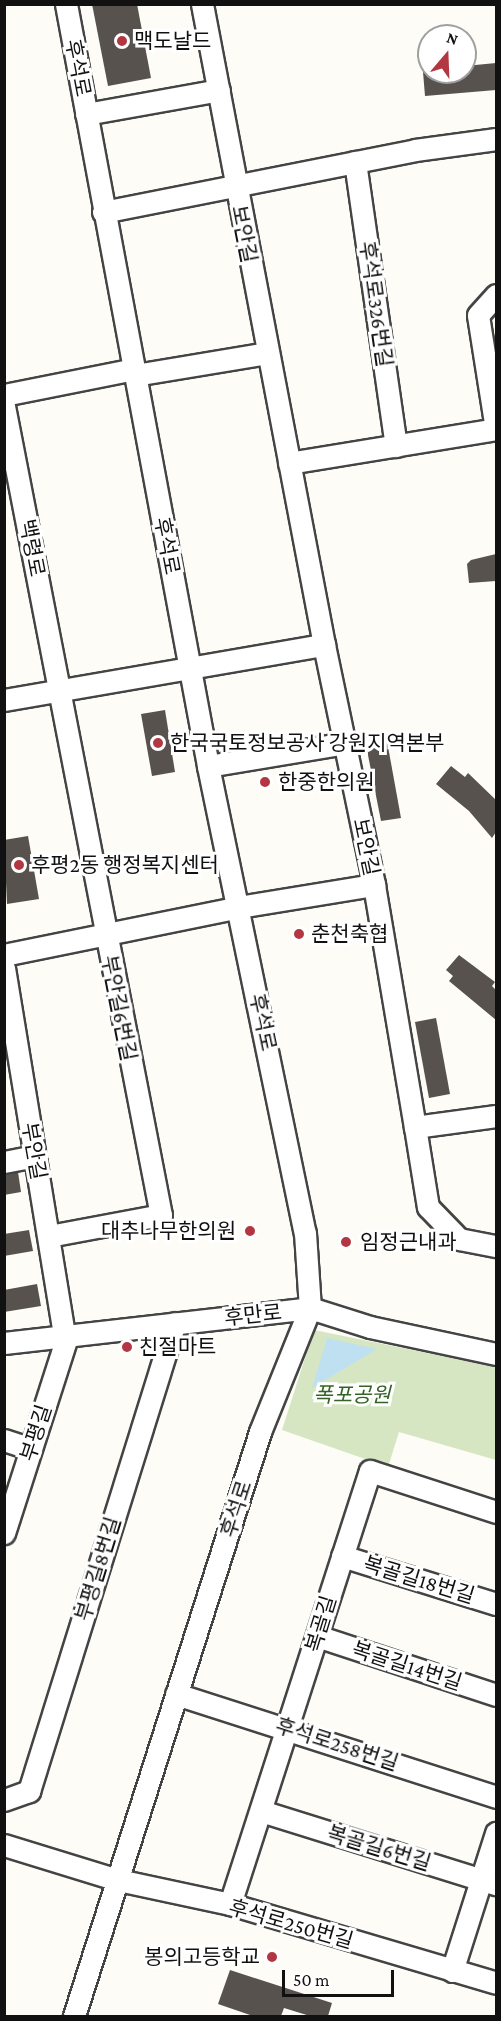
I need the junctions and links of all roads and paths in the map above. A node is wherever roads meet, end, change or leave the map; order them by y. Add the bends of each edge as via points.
1 (66, 4) edge
2 (202, 4) edge
3 (219, 90) junction
4 (86, 114) junction
5 (496, 140) edge
6 (355, 162) junction
7 (235, 187) junction
8 (103, 212) junction
9 (496, 295) edge
10 (268, 353) junction
11 (134, 372) junction
12 (4, 395) edge
13 (4, 406) edge
14 (496, 429) edge
15 (396, 446) junction
16 (289, 463) junction
17 (324, 645) junction
18 (190, 666) junction
19 (60, 690) junction
20 (4, 700) edge
21 (345, 743) junction
22 (208, 766) junction
23 (374, 885) junction
24 (239, 907) junction
25 (105, 935) junction
26 (4, 955) edge
27 (4, 968) edge
28 (496, 1116) edge
29 (415, 1127) junction
30 (34, 1156) junction
31 (4, 1162) edge
32 (49, 1236) junction
33 (496, 1246) edge
34 (310, 1308) junction
35 (175, 1323) junction
36 (66, 1334) junction
37 (4, 1343) edge
38 (496, 1354) edge
39 (4, 1440) edge
40 (31, 1449) junction
41 (496, 1512) edge
42 (4, 1533) edge
43 (342, 1556) junction
44 (496, 1604) edge
45 (317, 1636) junction
46 (176, 1694) junction
47 (496, 1695) edge
48 (288, 1727) junction
49 (496, 1797) edge
50 (4, 1800) edge
51 (261, 1811) junction
52 (496, 1833) edge
53 (4, 1845) edge
54 (118, 1880) junction
55 (488, 1882) edge
56 (230, 1904) junction
57 (452, 1971) junction
58 (496, 1983) edge
59 (74, 2016) edge

1 - 4 street, 후석로
2 - 3 street, 보안길
3 - 4 street
3 - 7 street, 보안길
4 - 8 street, 후석로
5 - 6 street
6 - 7 street
6 - 15 street, 후석로326번길
7 - 8 street
7 - 10 street, 보안길
8 - 11 street, 후석로
9 - 14 street via 478,315
10 - 11 street
10 - 16 street, 보안길
11 - 12 street
11 - 18 street, 후석로
13 - 19 street, 백령로
14 - 15 street
15 - 16 street
16 - 17 street, 보안길
17 - 18 street
17 - 21 street, 보안길
18 - 19 street
18 - 22 street, 후석로
19 - 20 street
19 - 25 street, 부안길6번길
21 - 22 street
21 - 23 street, 보안길
22 - 24 street, 후석로
23 - 24 street
23 - 29 street, 보안길
24 - 25 street
24 - 34 street, 후석로 via 305,1233
25 - 26 street
25 - 32 street, 부안길6번길 via 160,1215
27 - 30 street, 부안길
28 - 29 street
29 - 33 street, 보안길 via 428,1207 459,1239
30 - 31 street
30 - 32 street, 부안길
32 - 36 street, 부안길
34 - 35 street, 후만로
34 - 38 street, 후만로 via 370,1327
34 - 46 street, 후석로 via 260,1432
35 - 36 street, 후만로
35 - 50 street, 부평길8번길 via 29,1791
36 - 37 street, 후만로
36 - 40 street, 부평길
39 - 40 street
40 - 42 street, 부평길
41 - 43 street, 복골길 via 370,1471
43 - 44 street, 복골길18번길
43 - 45 street, 복골길
45 - 47 street, 복골길14번길
45 - 48 street, 복골길
46 - 48 street, 후석로258번길
46 - 54 street, 후석로
48 - 49 street, 후석로258번길
48 - 51 street, 복골길
51 - 55 street, 복골길6번길
51 - 56 street, 복골길
52 - 55 street
53 - 54 street
54 - 56 street, 후석로250번길
54 - 59 street, 후석로
55 - 57 street
56 - 57 street, 후석로250번길
57 - 58 street, 후석로250번길

